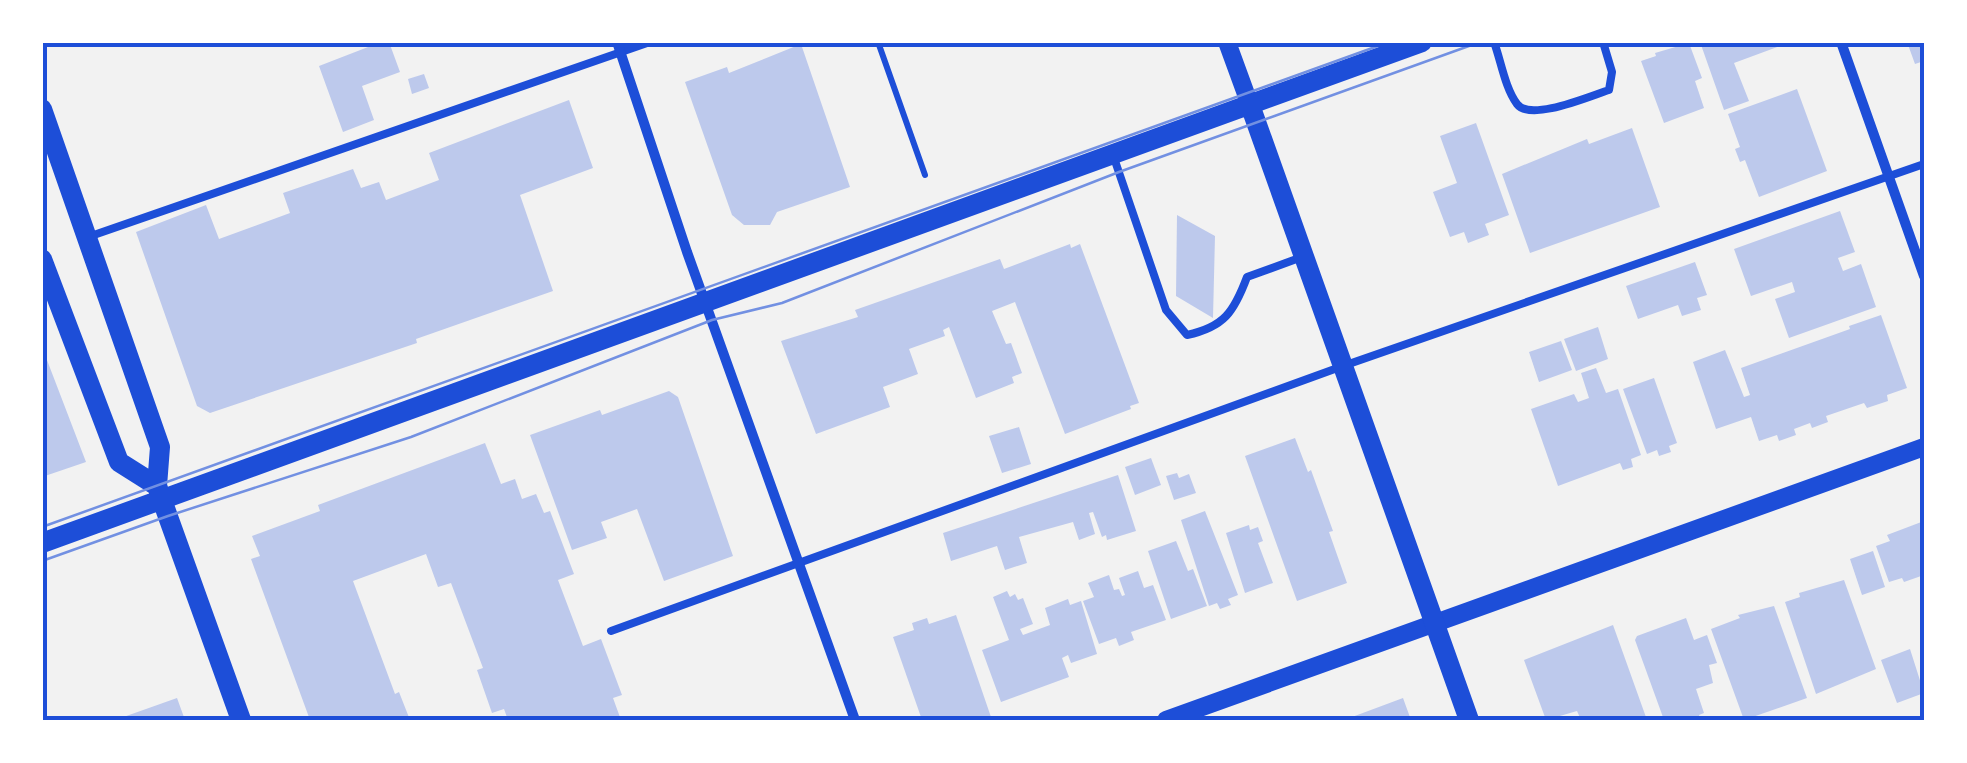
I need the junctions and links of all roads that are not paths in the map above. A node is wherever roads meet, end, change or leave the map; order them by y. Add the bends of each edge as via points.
1 (650, 42) edge
2 (1227, 42) edge
3 (1422, 42) edge
4 (1494, 42) edge
5 (1603, 42) edge
6 (1841, 42) edge
7 (619, 48) edge
8 (1250, 105) junction
9 (42, 109) edge
10 (1113, 154) junction
11 (1924, 164) edge
12 (1889, 177) junction
13 (88, 237) junction
14 (1304, 256) junction
15 (42, 259) edge
16 (1924, 276) edge
17 (706, 304) junction
18 (1343, 366) junction
19 (1924, 447) edge
20 (160, 493) junction
21 (42, 544) edge
22 (800, 565) junction
23 (1435, 624) junction
24 (611, 632) dead end
25 (241, 720) edge
26 (855, 720) edge
27 (1166, 720) edge
28 (1469, 720) edge

1 - 7 lane
2 - 8 street
3 - 8 main road
4 - 5 lane via 1517,105 1528,112 1608,90 1612,72
6 - 12 street
7 - 13 lane
7 - 17 street
8 - 10 main road
8 - 14 main road
9 - 13 main road
10 - 14 lane via 1166,310 1186,335 1210,330 1237,305 1246,277
10 - 17 main road
11 - 12 lane
12 - 16 street
12 - 18 lane
13 - 20 main road via 160,447
14 - 18 main road
15 - 20 main road via 119,462
17 - 20 main road
17 - 22 street
18 - 22 lane
18 - 23 main road
19 - 23 street
20 - 21 main road
20 - 25 main road
22 - 24 lane
22 - 26 street
23 - 27 street
23 - 28 main road

